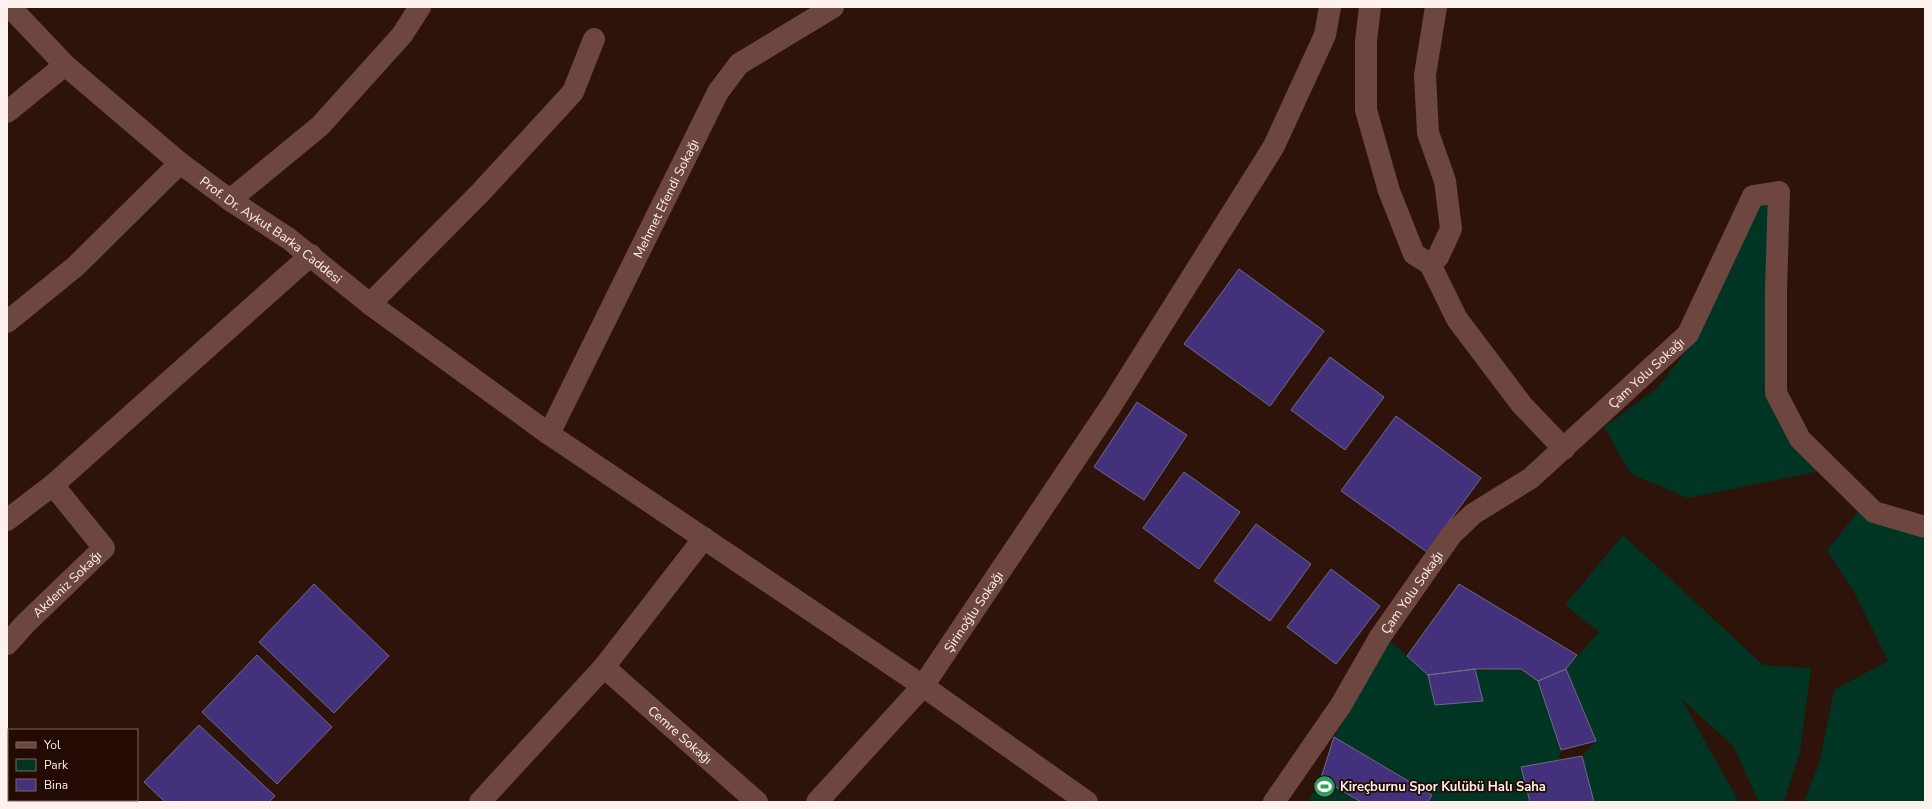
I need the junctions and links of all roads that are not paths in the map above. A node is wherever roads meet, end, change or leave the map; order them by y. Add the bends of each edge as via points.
1 (10, 7) edge
2 (420, 7) edge
3 (833, 7) edge
4 (1330, 7) edge
5 (1370, 7) edge
6 (1436, 7) edge
7 (594, 39) dead end
8 (65, 65) junction
9 (7, 112) edge
10 (180, 163) junction
11 (230, 200) junction
12 (311, 255) junction
13 (1430, 264) junction
14 (370, 304) junction
15 (7, 322) edge
16 (549, 434) junction
17 (1564, 449) junction
18 (53, 485) junction
19 (7, 520) edge
20 (1925, 527) edge
21 (704, 538) junction
22 (7, 644) edge
23 (604, 666) junction
24 (923, 686) junction
25 (1076, 799) edge
26 (482, 801) edge
27 (757, 802) edge
28 (817, 802) edge
29 (1274, 802) edge

1 - 8 street, Prof. Dr. Aykut Barka Caddesi
2 - 11 street via 402,34 320,126
3 - 16 street, Mehmet Efendi Sokağı via 739,64 718,92
4 - 24 street, Şirinoğlu Sokağı via 1325,35 1274,146 1111,406
5 - 13 street via 1366,41 1366,110 1390,191 1414,254
6 - 13 street via 1425,75 1428,134 1445,182 1451,229 1438,257
7 - 14 street via 572,92 481,192
8 - 9 street
8 - 10 street, Prof. Dr. Aykut Barka Caddesi
10 - 11 street, Prof. Dr. Aykut Barka Caddesi
10 - 15 street via 76,266
11 - 12 street, Prof. Dr. Aykut Barka Caddesi
12 - 14 street, Prof. Dr. Aykut Barka Caddesi
12 - 18 street
13 - 17 street via 1457,319 1522,405
14 - 16 street, Prof. Dr. Aykut Barka Caddesi
16 - 21 street, Prof. Dr. Aykut Barka Caddesi
17 - 20 street, Çam Yolu Sokağı via 1688,334 1753,196 1779,192 1776,393 1800,439 1874,512
17 - 29 street, Çam Yolu Sokağı via 1531,478 1473,514 1452,534 1380,637 1341,705
18 - 19 street
18 - 22 street, Akdeniz Sokağı via 104,548
21 - 23 street
21 - 24 street, Prof. Dr. Aykut Barka Caddesi
23 - 26 street
23 - 27 street, Cemre Sokağı
24 - 25 street, Prof. Dr. Aykut Barka Caddesi
24 - 28 street, Şirinoğlu Sokağı

